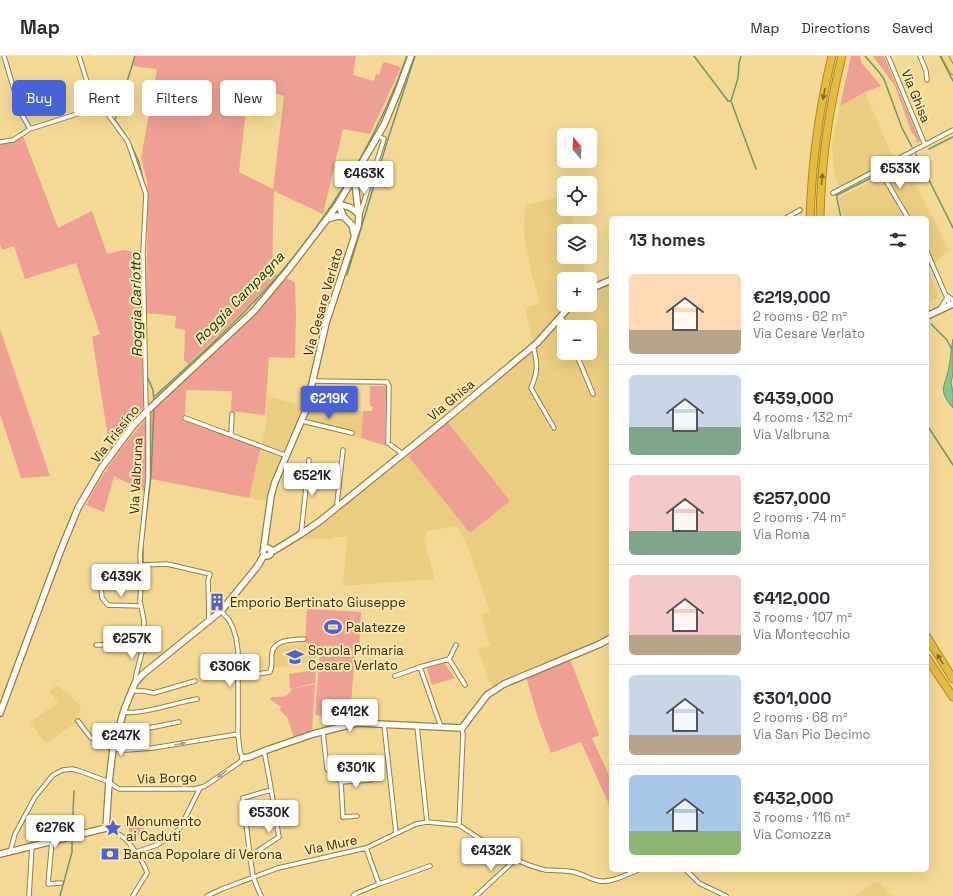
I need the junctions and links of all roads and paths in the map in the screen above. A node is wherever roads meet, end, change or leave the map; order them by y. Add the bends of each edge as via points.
1 (4, 56) edge
2 (79, 56) edge
3 (411, 56) edge
4 (832, 56) edge
5 (842, 56) edge
6 (888, 56) edge
7 (921, 56) edge
8 (945, 56) edge
9 (953, 71) edge
10 (86, 80) edge
11 (927, 80) dead end
12 (74, 115) edge
13 (109, 116) edge
14 (30, 129) junction
15 (953, 130) edge
16 (378, 136) junction
17 (0, 142) edge
18 (924, 145) junction
19 (879, 169) junction
20 (354, 176) junction
21 (833, 193) dead end
22 (338, 204) junction
23 (800, 210) dead end
24 (359, 216) junction
25 (790, 216) edge
26 (810, 216) edge
27 (820, 216) edge
28 (907, 216) edge
29 (344, 217) junction
30 (327, 219) junction
31 (354, 236) junction
32 (929, 257) edge
33 (609, 281) edge
34 (597, 286) edge
35 (946, 296) junction
36 (952, 303) edge
37 (940, 310) junction
38 (565, 312) edge
39 (929, 316) edge
40 (560, 318) junction
41 (563, 320) edge
42 (533, 346) junction
43 (579, 360) edge
44 (313, 381) junction
45 (594, 394) dead end
46 (147, 411) junction
47 (232, 414) dead end
48 (185, 418) dead end
49 (302, 421) junction
50 (554, 428) dead end
51 (352, 433) dead end
52 (231, 434) junction
53 (343, 450) dead end
54 (403, 454) junction
55 (287, 456) junction
56 (308, 460) dead end
57 (339, 506) junction
58 (301, 534) junction
59 (268, 550) junction
60 (140, 565) junction
61 (101, 587) dead end
62 (141, 606) junction
63 (221, 611) junction
64 (209, 622) junction
65 (304, 639) dead end
66 (609, 639) edge
67 (929, 641) edge
68 (96, 645) dead end
69 (456, 645) dead end
70 (143, 648) junction
71 (448, 659) junction
72 (929, 661) edge
73 (420, 667) junction
74 (238, 676) junction
75 (395, 676) dead end
76 (953, 679) edge
77 (195, 681) dead end
78 (135, 683) junction
79 (466, 685) dead end
80 (132, 691) junction
81 (953, 697) edge
82 (197, 699) dead end
83 (124, 712) junction
84 (0, 713) edge
85 (78, 721) dead end
86 (179, 722) dead end
87 (384, 724) junction
88 (417, 726) junction
89 (441, 727) junction
90 (462, 728) junction
91 (118, 732) junction
92 (323, 732) junction
93 (238, 734) junction
94 (113, 750) junction
95 (264, 751) junction
96 (243, 758) junction
97 (371, 780) dead end
98 (109, 782) junction
99 (341, 782) junction
100 (200, 788) junction
101 (272, 790) junction
102 (358, 816) dead end
103 (427, 822) junction
104 (459, 825) junction
105 (106, 828) junction
106 (396, 833) junction
107 (52, 841) junction
108 (32, 846) junction
109 (366, 848) junction
110 (10, 852) junction
111 (136, 852) junction
112 (0, 854) edge
113 (250, 856) junction
114 (516, 859) junction
115 (430, 866) dead end
116 (633, 872) edge
117 (688, 872) edge
118 (253, 877) junction
119 (61, 883) dead end
120 (379, 884) junction
121 (29, 896) edge
122 (132, 896) edge
123 (207, 896) edge
124 (261, 896) edge
125 (353, 896) edge
126 (476, 896) edge
127 (726, 896) edge

1 - 14 street via 21,113
2 - 10 street, Via Valbruna
3 - 16 street via 398,93
4 -> 26 highway via 815,144
27 -> 5 highway via 826,145
6 - 18 street, Via Ghisa
7 - 11 street
8 - 9 main road
12 - 14 street
13 - 46 street, Via Valbruna via 128,142 146,194 143,253
14 - 17 street via 12,140
15 - 18 street
16 - 20 street
16 - 24 street, Via Cesare Verlato via 384,139
18 - 19 street
19 - 21 street
19 - 28 street
20 - 22 street
20 - 24 street, Via Cesare Verlato
22 - 24 street via 354,209
22 - 29 street, Via Cesare Verlato
22 - 30 street
23 - 25 street
24 - 31 street, Via Cesare Verlato
29 - 30 street
29 - 31 street, Via Cesare Verlato via 352,225
30 - 46 street, Via Trissino via 254,311
31 - 44 street, Via Cesare Verlato via 325,328
32 - 35 street
33 - 34 street
35 - 36 street
35 - 37 street
36 - 37 street
37 - 39 street
38 - 40 street, Via Ghisa
40 - 41 street
40 - 42 street, Via Ghisa
42 - 50 street via 537,368 531,388
42 - 54 street, Via Ghisa
43 - 45 street
44 - 49 street, Via Cesare Verlato
44 - 54 street via 387,382 388,443
46 - 60 street, Via Valbruna via 148,478
46 - 84 street, Via Trissino via 102,467 78,508
47 - 52 street
48 - 52 street
49 - 51 street
49 - 55 street, Via Cesare Verlato
52 - 55 street
53 - 57 street via 337,503
54 - 57 street, Via Ghisa
55 - 59 street, Via Cesare Verlato via 271,496 264,546
56 - 58 street
57 - 58 street, Via Ghisa
58 - 59 street, Via Ghisa via 275,550
59 - 63 street via 269,556 264,556
60 - 62 street, Via Valbruna
60 - 64 street via 167,564 210,574
61 - 62 street via 102,598 108,605
62 - 70 street, Via Valbruna via 144,622
63 - 64 street
63 - 74 street via 231,624 236,638
64 - 78 street
65 - 74 street via 275,645 270,672
66 - 90 street via 504,684 488,695
76 -> 67 highway
68 - 70 street via 122,644
69 - 71 street
70 - 78 street, Via Valbruna
71 - 73 street
71 - 79 street
72 - 81 highway
73 - 75 street
73 - 89 street
74 - 93 street
77 - 80 street via 154,693
78 - 80 street
80 - 83 street
82 - 83 street via 140,712
83 - 91 street
85 - 94 street via 91,738
86 - 91 street
87 - 88 street
87 - 92 street via 357,723
87 - 106 street
88 - 89 street
88 - 103 street
89 - 90 street
90 - 104 street
91 - 94 street
92 - 95 street
92 - 99 street via 327,769
94 -> 93 street via 153,748
93 - 96 street
94 - 98 street
95 - 96 street
95 - 101 street
96 -> 100 street, Via Borgo
97 - 99 street
98 - 100 street, Via Borgo via 119,789
98 - 105 street
98 - 110 street, Via Borgo via 76,770 58,772 35,798 15,834
99 - 102 street via 343,817
100 - 111 street via 179,830 157,845
101 - 113 street via 279,836
101 - 113 street via 243,798
103 - 104 street, Via Mure
103 - 106 street, Via Mure
104 - 114 street
105 - 107 street
105 - 111 street via 123,837
106 - 109 street, Via Mure
107 - 108 street
107 - 119 street via 48,884
108 - 110 street
108 - 121 street
109 - 118 street, Via Mure via 278,868
109 - 120 street
110 - 112 street
111 - 122 street via 147,873
113 - 118 street
114 - 116 street via 547,870 578,873 591,880 612,880
114 - 126 street
115 - 120 street
117 - 127 street via 699,883
118 - 123 street, Via Mure
118 - 124 street
120 - 125 street

